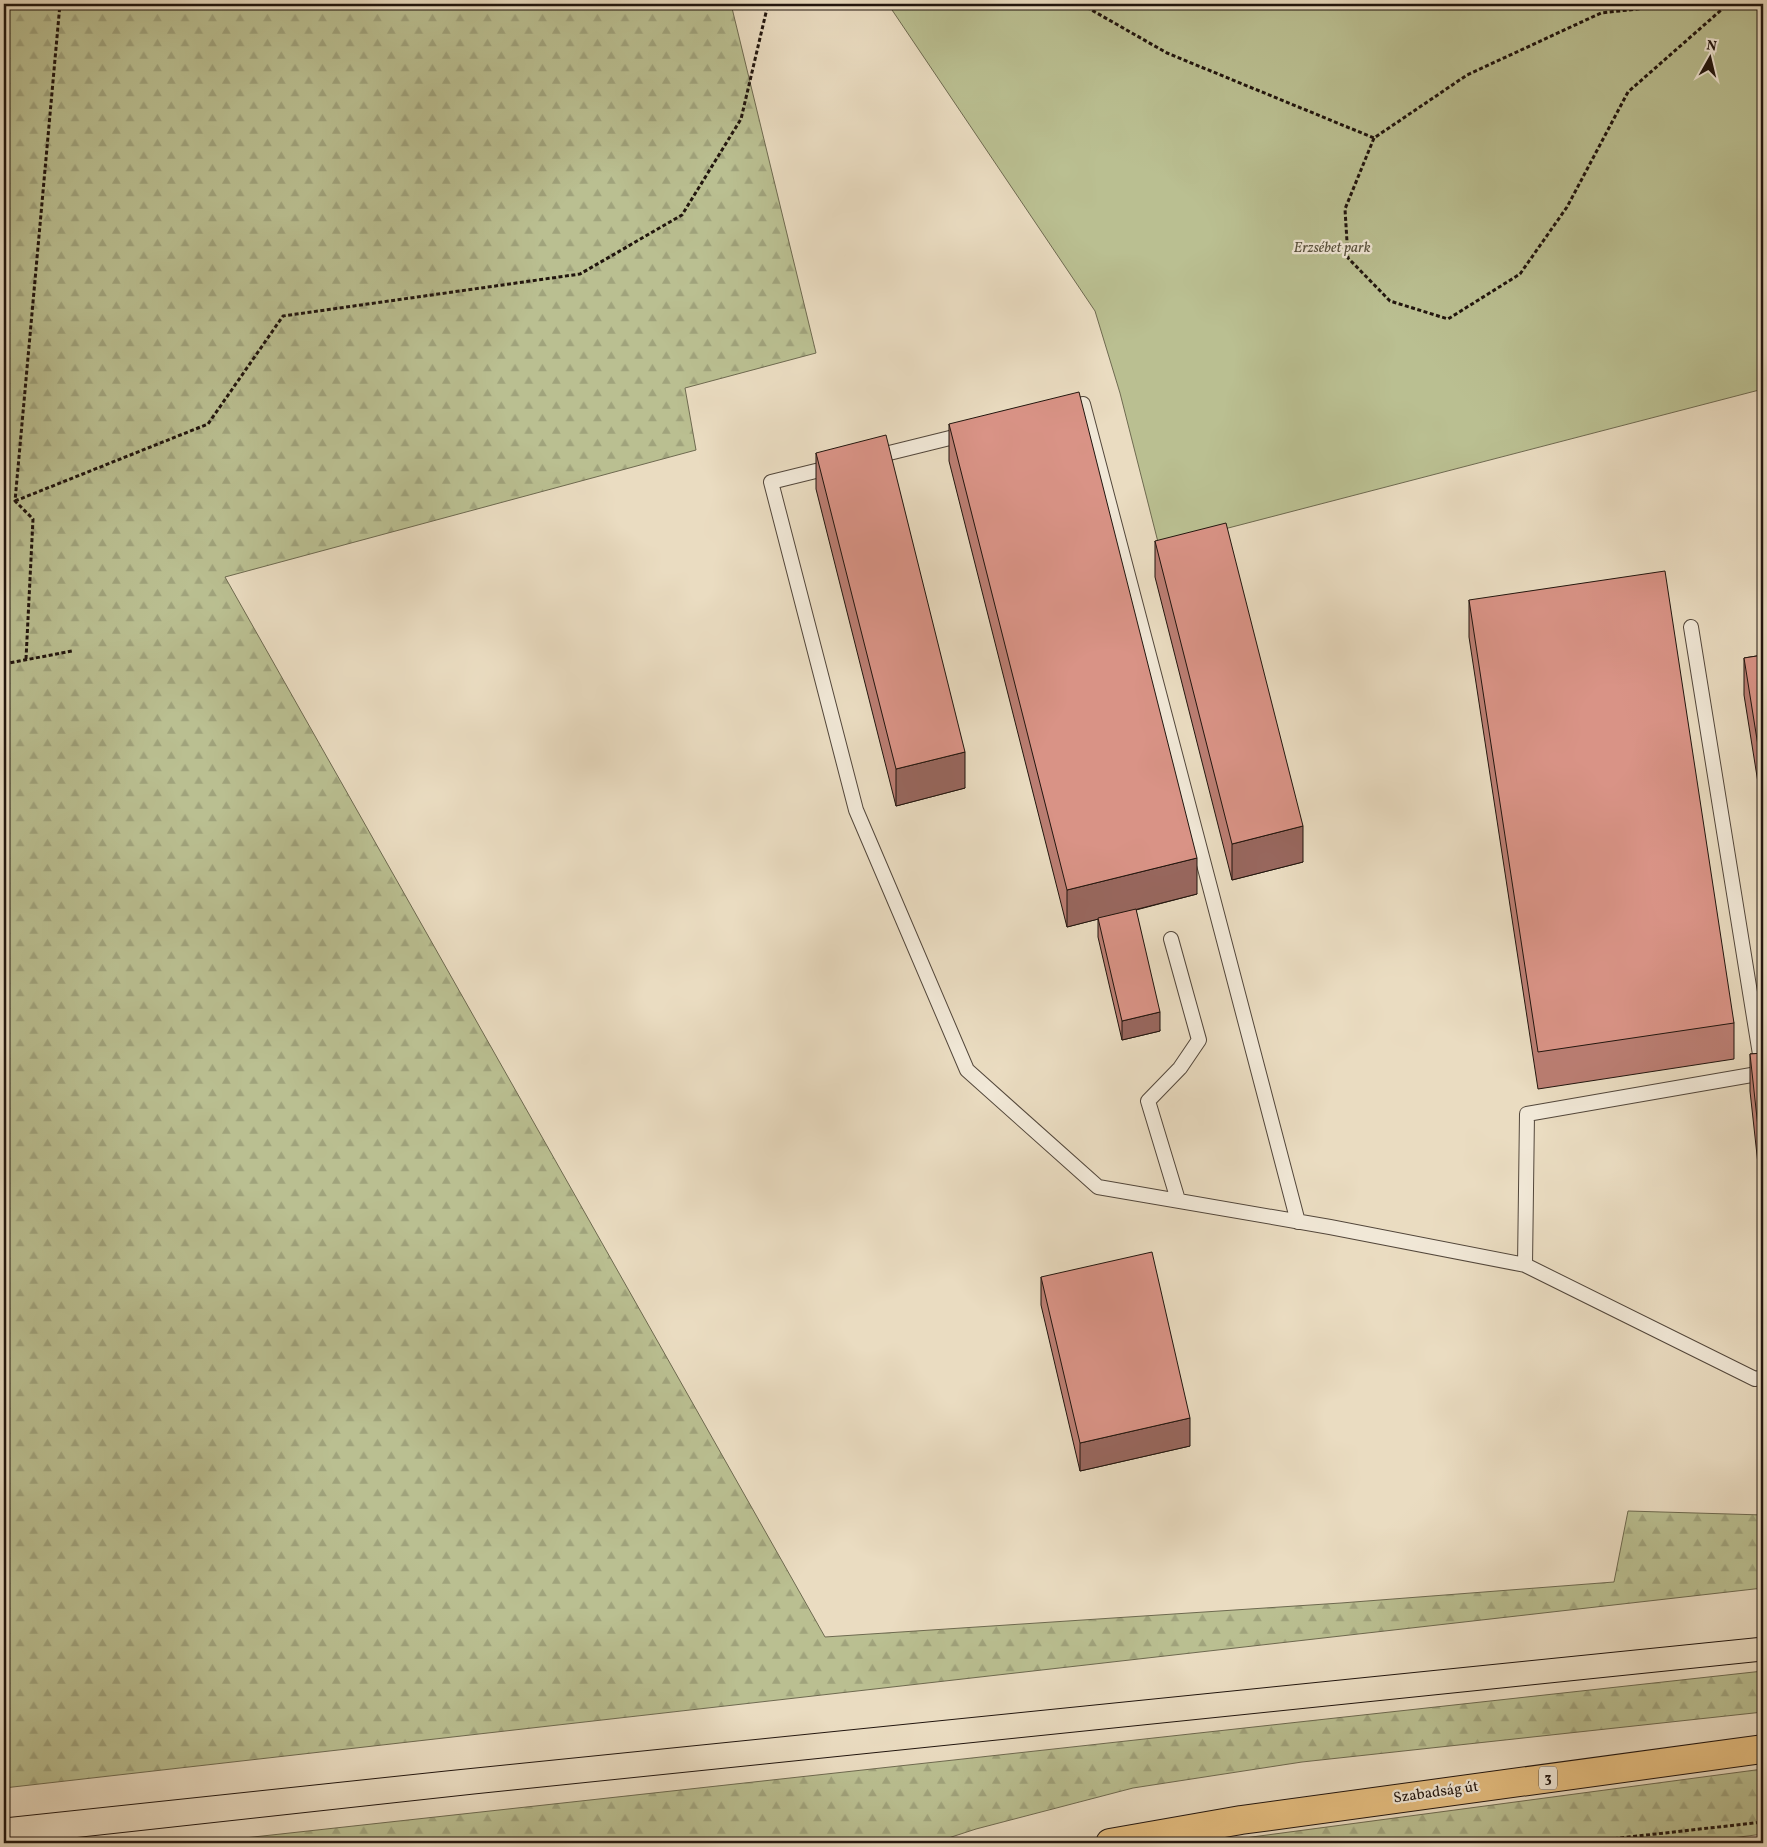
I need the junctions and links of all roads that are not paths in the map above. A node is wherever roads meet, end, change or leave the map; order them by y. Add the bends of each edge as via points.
1 (1054, 412) edge
2 (979, 430) edge
3 (1691, 627) dead end
4 (1171, 939) dead end
5 (1178, 1200) junction
6 (1298, 1222) junction
7 (1525, 1265) junction
8 (1763, 1377) edge
9 (1763, 1748) edge
10 (1110, 1843) edge

1 - 6 lane via 1083,404
2 - 5 lane via 771,482 856,810 967,1070 1098,1187
3 - 7 lane via 1763,1073 1527,1114
4 - 5 lane via 1199,1040 1180,1068 1148,1100
5 - 6 lane
6 - 7 lane
7 - 8 lane via 1756,1379
9 - 10 main road, Szabadság út / 3 via 1241,1820

